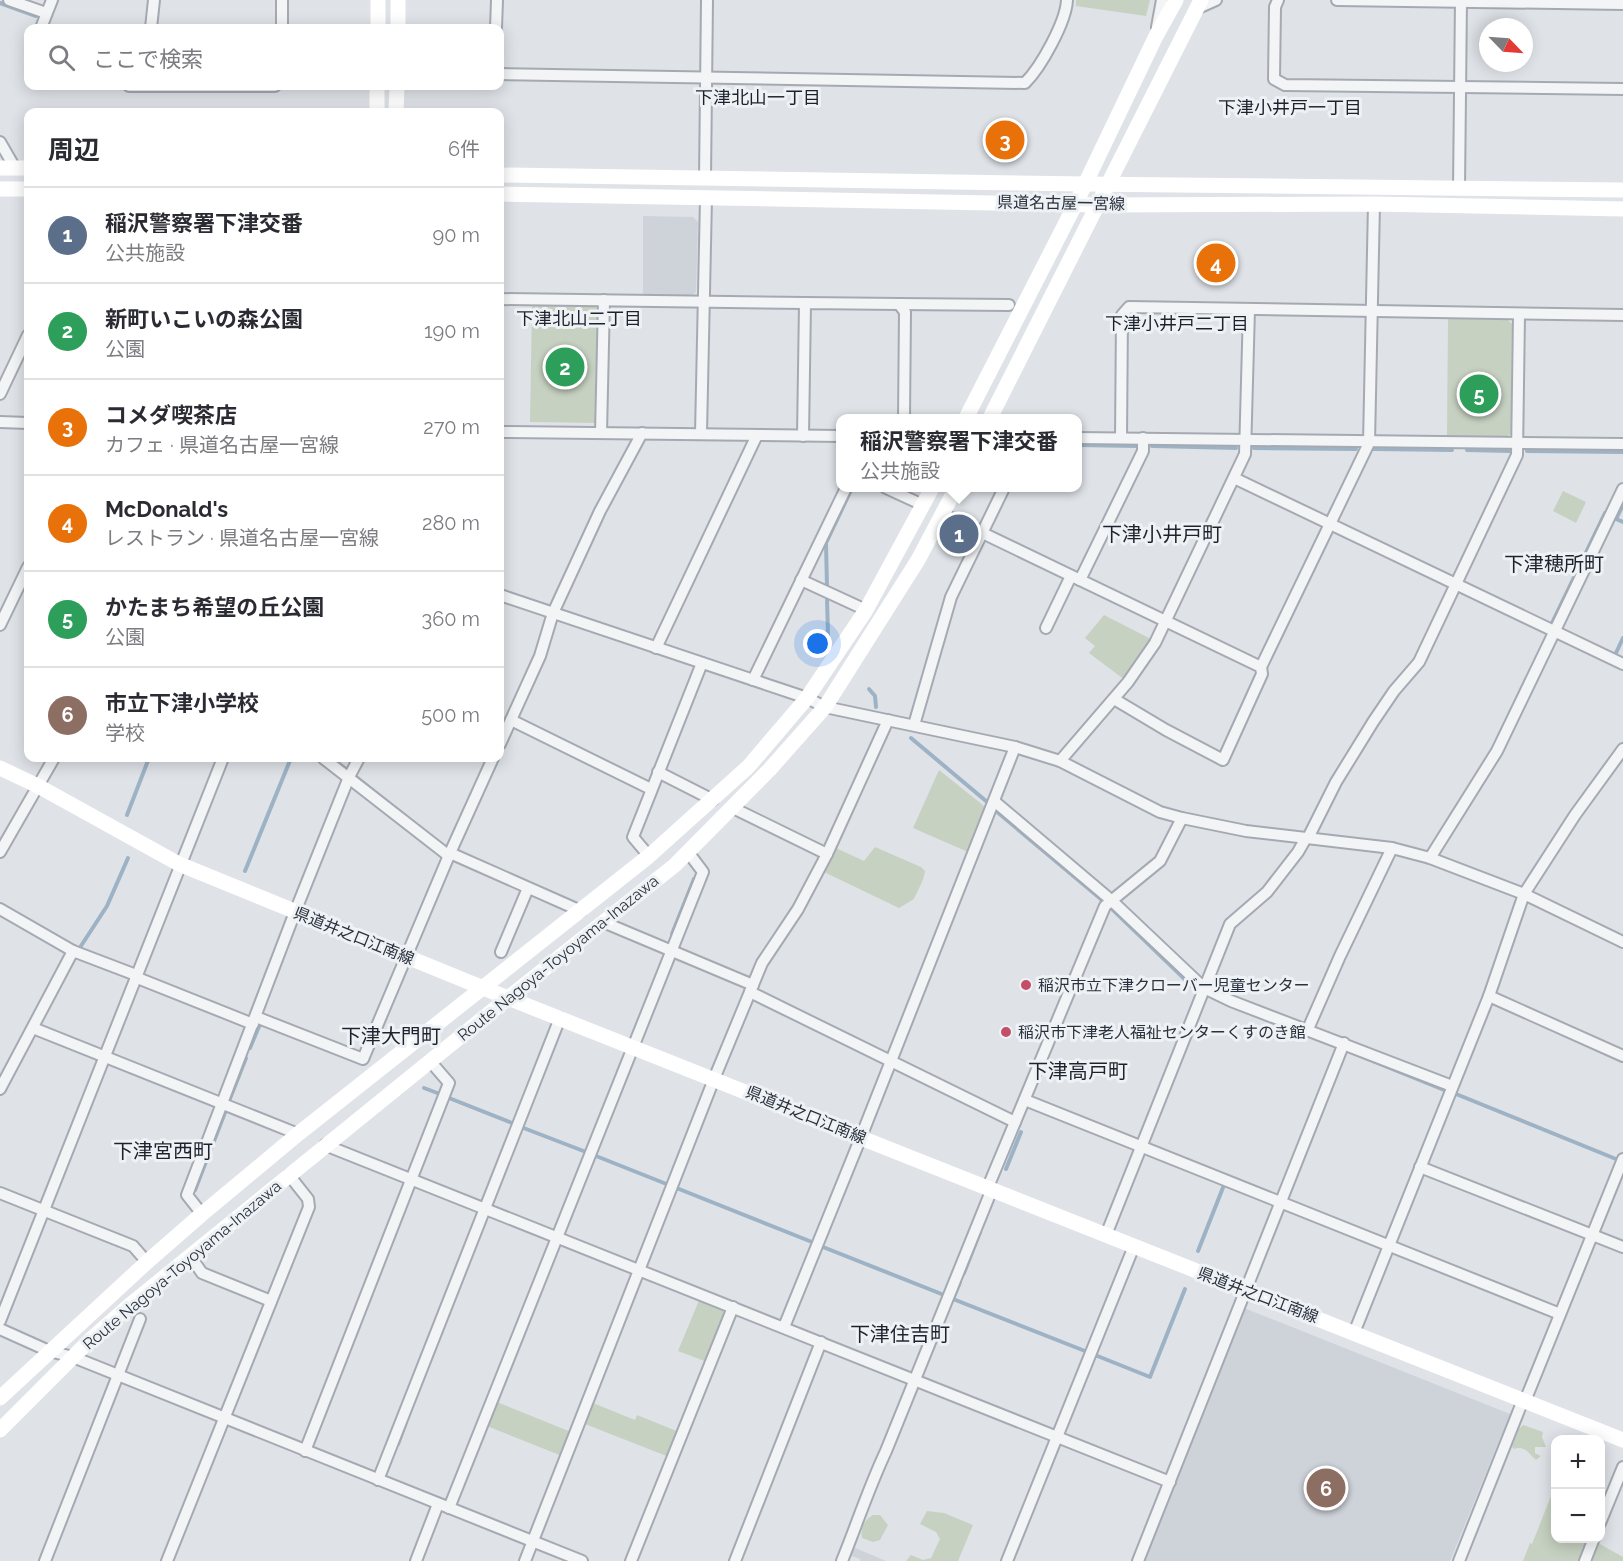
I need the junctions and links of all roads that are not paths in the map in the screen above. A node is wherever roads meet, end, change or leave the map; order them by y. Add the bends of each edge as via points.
1 (9, 0) edge
2 (52, 0) edge
3 (154, 0) edge
4 (282, 0) edge
5 (378, 0) edge
6 (398, 0) edge
7 (497, 0) edge
8 (707, 0) edge
9 (1066, 0) edge
10 (1162, 0) edge
11 (1176, 0) edge
12 (1216, 0) edge
13 (1278, 0) edge
14 (1337, 0) edge
15 (1461, 1) edge
16 (1199, 4) edge
17 (1623, 4) edge
18 (46, 13) junction
19 (42, 24) edge
20 (151, 24) edge
21 (282, 24) edge
22 (378, 24) edge
23 (398, 24) edge
24 (496, 24) edge
25 (1156, 36) junction
26 (504, 74) edge
27 (706, 78) junction
28 (1460, 87) junction
29 (377, 90) edge
30 (397, 90) edge
31 (1623, 90) edge
32 (377, 108) edge
33 (396, 108) edge
34 (0, 142) edge
35 (15, 168) edge
36 (504, 175) edge
37 (705, 178) junction
38 (1084, 184) junction
39 (1109, 184) junction
40 (1459, 188) junction
41 (0, 189) edge
42 (24, 189) edge
43 (1623, 190) edge
44 (504, 195) edge
45 (706, 198) junction
46 (1076, 203) junction
47 (1374, 204) junction
48 (1098, 205) junction
49 (1623, 209) edge
50 (504, 299) edge
51 (604, 300) junction
52 (704, 302) junction
53 (805, 303) junction
54 (899, 304) junction
55 (1010, 305) dead end
56 (1249, 309) junction
57 (1371, 311) junction
58 (1519, 314) junction
59 (1623, 315) edge
60 (24, 343) edge
61 (0, 394) edge
62 (904, 414) edge
63 (968, 414) edge
64 (992, 414) edge
65 (0, 422) edge
66 (24, 423) edge
67 (504, 432) edge
68 (601, 433) junction
69 (642, 434) junction
70 (701, 434) junction
71 (757, 435) junction
72 (803, 436) junction
73 (836, 436) edge
74 (1082, 438) edge
75 (1121, 438) junction
76 (1143, 438) junction
77 (1246, 440) junction
78 (1369, 441) junction
79 (1518, 442) junction
80 (1623, 444) edge
81 (1234, 478) junction
82 (1623, 489) edge
83 (844, 492) edge
84 (895, 492) edge
85 (930, 492) edge
86 (954, 492) edge
87 (1002, 492) edge
88 (923, 505) junction
89 (943, 514) junction
90 (1330, 524) junction
91 (983, 534) junction
92 (24, 575) edge
93 (1075, 578) junction
94 (801, 580) junction
95 (1455, 584) junction
96 (504, 596) edge
97 (866, 610) junction
98 (554, 613) junction
99 (1165, 621) junction
100 (0, 625) edge
101 (1046, 628) dead end
102 (1555, 631) junction
103 (656, 648) junction
104 (702, 663) junction
105 (1623, 664) edge
106 (1261, 667) junction
107 (753, 680) junction
108 (807, 698) junction
109 (1114, 699) junction
110 (825, 707) junction
111 (511, 720) junction
112 (888, 720) junction
113 (914, 725) junction
114 (504, 735) edge
115 (1015, 747) junction
116 (1623, 749) edge
117 (1060, 761) junction
118 (52, 762) edge
119 (221, 762) edge
120 (328, 762) edge
121 (357, 762) edge
122 (491, 762) edge
123 (0, 768) edge
124 (658, 772) junction
125 (349, 777) junction
126 (38, 786) junction
127 (651, 789) junction
128 (714, 800) junction
129 (994, 801) junction
130 (733, 808) junction
131 (1182, 818) junction
132 (1307, 838) junction
133 (1392, 848) junction
134 (0, 852) edge
135 (688, 852) junction
136 (449, 854) junction
137 (827, 854) junction
138 (649, 856) junction
139 (1430, 858) junction
140 (179, 864) junction
141 (528, 888) junction
142 (1524, 894) junction
143 (1111, 900) junction
144 (0, 909) edge
145 (580, 911) junction
146 (295, 912) junction
147 (603, 922) junction
148 (1623, 942) edge
149 (671, 950) junction
150 (74, 951) junction
151 (501, 952) dead end
152 (406, 957) junction
153 (135, 976) junction
154 (484, 988) junction
155 (1204, 988) junction
156 (752, 989) junction
157 (1489, 996) junction
158 (508, 998) junction
159 (560, 1018) junction
160 (255, 1021) junction
161 (33, 1028) junction
162 (1308, 1029) junction
163 (1344, 1043) junction
164 (633, 1047) junction
165 (104, 1056) junction
166 (1623, 1056) edge
167 (430, 1061) junction
168 (891, 1062) junction
169 (714, 1079) junction
170 (1452, 1086) junction
171 (0, 1089) edge
172 (1024, 1100) junction
173 (222, 1104) junction
174 (1016, 1122) junction
175 (298, 1134) junction
176 (861, 1137) junction
177 (325, 1145) junction
178 (1141, 1147) junction
179 (1623, 1159) edge
180 (1420, 1167) junction
181 (289, 1175) junction
182 (411, 1179) junction
183 (990, 1188) junction
184 (0, 1193) edge
185 (1281, 1203) junction
186 (485, 1208) junction
187 (44, 1210) junction
188 (202, 1214) junction
189 (1106, 1234) junction
190 (1592, 1235) junction
191 (559, 1238) junction
192 (1134, 1246) junction
193 (1389, 1246) junction
194 (1623, 1247) edge
195 (190, 1256) junction
196 (147, 1262) junction
197 (639, 1269) junction
198 (1246, 1291) junction
199 (271, 1300) junction
200 (733, 1307) junction
201 (1560, 1314) junction
202 (140, 1319) dead end
203 (0, 1321) edge
204 (784, 1327) junction
205 (0, 1329) edge
206 (1354, 1333) junction
207 (821, 1342) junction
208 (49, 1351) junction
209 (73, 1358) junction
210 (117, 1375) junction
211 (915, 1380) junction
212 (0, 1398) edge
213 (1524, 1401) junction
214 (224, 1418) junction
215 (0, 1430) edge
216 (1057, 1437) junction
217 (1623, 1440) edge
218 (305, 1450) junction
219 (1623, 1467) edge
220 (378, 1480) junction
221 (1170, 1482) junction
222 (444, 1506) junction
223 (1605, 1511) edge
224 (533, 1542) junction
225 (1593, 1543) edge
226 (45, 1561) edge
227 (167, 1561) edge
228 (416, 1561) edge
229 (525, 1561) edge
230 (582, 1561) edge
231 (631, 1561) edge
232 (735, 1561) edge
233 (842, 1561) edge
234 (1007, 1561) edge
235 (1138, 1561) edge
236 (1459, 1561) edge
237 (1586, 1561) edge

1 - 18 street
2 - 18 street
3 - 20 street
4 - 21 street
5 - 22 main road
6 - 23 main road
7 - 24 street
8 - 27 street
9 - 27 street via 1066,12 1036,72 1025,83
10 - 25 street
11 - 25 main road
12 - 16 street
13 - 28 street via 1274,79 1285,85
14 - 15 street
15 - 17 street
15 - 28 street
16 - 39 main road
18 - 19 street
25 - 38 main road
26 - 27 street
27 - 37 street
28 - 31 street
28 - 40 street
29 - 32 main road
30 - 33 main road
34 - 35 street
36 - 37 main road, 県道名古屋一宮線
37 - 38 main road, 県道名古屋一宮線
38 - 39 main road, 県道名古屋一宮線
38 - 46 main road
39 - 40 main road, 県道名古屋一宮線
39 - 48 main road
40 - 43 main road, 県道名古屋一宮線
41 - 42 main road
44 - 45 main road, 県道名古屋一宮線
45 - 46 main road, 県道名古屋一宮線
45 - 52 street
46 - 48 main road, 県道名古屋一宮線
46 - 63 main road
47 - 48 main road, 県道名古屋一宮線
47 - 49 main road, 県道名古屋一宮線
47 - 57 street
48 - 64 main road
50 - 51 street
51 - 52 street
51 - 68 street
52 - 53 street
52 - 70 street
53 - 54 street
53 - 72 street
54 - 55 street
54 - 62 street via 905,312
56 - 57 street
56 - 75 street via 1129,308 1122,315
56 - 77 street
57 - 58 street
57 - 78 street
58 - 59 street
58 - 79 street
60 - 61 street
65 - 66 street
67 - 68 street
68 - 69 street
69 - 70 street
69 - 98 street via 600,511
70 - 71 street
71 - 72 street
71 - 103 street
72 - 73 street
74 - 75 street
75 - 76 street
76 - 77 street
76 - 93 street via 1143,451
77 - 78 street
77 - 81 street via 1245,454
78 - 79 street
78 - 90 street
79 - 80 street
79 - 95 street via 1517,456
81 - 90 street
81 - 99 street
82 - 102 street
83 - 94 street
84 - 88 street
85 - 88 main road, Route Nagoya-Toyoyama-Inazawa
86 - 89 main road, Route Nagoya-Toyoyama-Inazawa
87 - 91 street
88 - 97 main road, Route Nagoya-Toyoyama-Inazawa
89 - 91 street
89 - 110 main road, Route Nagoya-Toyoyama-Inazawa via 897,595
90 - 95 street
90 - 106 street
91 - 93 street
91 - 113 street via 951,597
92 - 100 street
93 - 99 street
93 - 101 street
94 - 97 street
94 - 107 street
95 - 102 street
95 - 132 street via 1419,662 1373,722
96 - 98 street
97 - 108 main road, Route Nagoya-Toyoyama-Inazawa
98 - 103 street
98 - 111 street via 540,656
99 - 106 street
99 - 109 street via 1155,643
102 - 105 street
102 - 139 street via 1497,751
103 - 104 street
104 - 107 street
104 - 124 street
106 - 109 street via 1262,674 1223,760
107 - 108 street
108 - 110 street
108 - 128 main road, Route Nagoya-Toyoyama-Inazawa via 756,759
109 - 117 street
110 - 112 street
110 - 130 main road, Route Nagoya-Toyoyama-Inazawa
111 - 114 street
111 - 127 street
112 - 113 street
112 - 137 street
113 - 115 street
115 - 117 street
115 - 129 street
116 - 142 street
117 - 131 street via 1160,812
118 - 126 street
119 - 140 street
120 - 125 street
121 - 125 street
122 - 136 street
123 - 126 main road, 県道井之口江南線
124 - 127 street
124 - 128 street
125 - 136 street
125 - 146 street
126 - 134 street
126 - 140 main road, 県道井之口江南線
127 - 138 street via 633,837
128 - 138 main road, Route Nagoya-Toyoyama-Inazawa
129 - 143 street
129 - 168 street
130 - 135 main road, Route Nagoya-Toyoyama-Inazawa
130 - 137 street
131 - 132 street
131 - 143 street via 1160,861
132 - 133 street
132 - 155 street via 1267,892 1230,924
133 - 139 street
133 - 162 street
135 - 147 main road, Route Nagoya-Toyoyama-Inazawa
135 - 149 street via 703,872
136 - 141 street
136 - 152 street
137 - 156 street via 798,909 762,963
138 - 145 main road, Route Nagoya-Toyoyama-Inazawa
139 - 142 street
140 - 146 main road, 県道井之口江南線
140 - 153 street
141 - 145 street
141 - 151 street
142 - 148 street
142 - 157 street
143 - 155 street
143 - 172 street via 1105,906
144 - 150 street
145 - 154 main road, Route Nagoya-Toyoyama-Inazawa
146 - 152 main road, 県道井之口江南線
146 - 160 street
147 - 149 street
147 - 158 main road, Route Nagoya-Toyoyama-Inazawa
149 - 156 street
149 - 164 street
150 - 153 street
150 - 161 street
152 - 154 main road, 県道井之口江南線
152 - 160 street via 363,1059
153 - 160 street
153 - 165 street
154 - 158 main road, 県道井之口江南線
154 - 175 main road, Route Nagoya-Toyoyama-Inazawa
155 - 162 street
155 - 178 street
156 - 168 street
156 - 169 street
157 - 166 street
157 - 170 street
158 - 159 main road, 県道井之口江南線
158 - 167 main road, Route Nagoya-Toyoyama-Inazawa
159 - 164 main road, 県道井之口江南線
159 - 186 street
160 - 173 street
161 - 165 street
161 - 171 street
162 - 163 street
163 - 170 street
163 - 185 street
164 - 169 main road, 県道井之口江南線
164 - 191 street
165 - 173 street
165 - 187 street
167 - 177 main road, Route Nagoya-Toyoyama-Inazawa
167 - 182 street via 449,1083
168 - 174 street
168 - 176 street
169 - 176 main road, 県道井之口江南線
169 - 197 street
170 - 180 street
172 - 174 street
172 - 178 street
173 - 175 street
173 - 188 street via 188,1196
174 - 183 street
175 - 188 main road, Route Nagoya-Toyoyama-Inazawa
176 - 183 main road, 県道井之口江南線
176 - 204 street
177 - 181 main road, Route Nagoya-Toyoyama-Inazawa
177 - 182 street
178 - 185 street
178 - 189 street
179 - 190 street
180 - 190 street
180 - 193 street
181 - 195 main road, Route Nagoya-Toyoyama-Inazawa
181 - 199 street via 308,1199 309,1207
182 - 186 street
182 - 218 street
183 - 189 main road, 県道井之口江南線
183 - 211 street
184 - 187 street
185 - 193 street
185 - 198 street
186 - 191 street
186 - 220 street
187 - 196 street via 133,1246
187 - 203 street
188 - 196 main road, Route Nagoya-Toyoyama-Inazawa
189 - 192 main road, 県道井之口江南線
190 - 194 street
190 - 201 street
191 - 197 street
191 - 222 street
192 - 198 main road, 県道井之口江南線
192 - 216 street
193 - 201 street
193 - 206 street
195 - 199 street via 202,1273
195 - 209 main road, Route Nagoya-Toyoyama-Inazawa
196 - 208 main road, Route Nagoya-Toyoyama-Inazawa
197 - 200 street
197 - 224 street
198 - 206 main road, 県道井之口江南線
198 - 221 street
199 - 214 street
200 - 204 street
200 - 231 street
201 - 213 street
202 - 210 street
204 - 207 street
205 - 208 street
206 - 213 main road, 県道井之口江南線
207 - 211 street
207 - 232 street
208 - 209 street
208 - 212 main road, Route Nagoya-Toyoyama-Inazawa
209 - 210 street
209 - 215 main road, Route Nagoya-Toyoyama-Inazawa
210 - 214 street
210 - 226 street
211 - 216 street
211 - 233 street
213 - 217 main road, 県道井之口江南線
213 - 236 street
214 - 218 street
214 - 227 street
216 - 221 street
216 - 234 street
218 - 220 street
219 - 223 street
220 - 222 street
221 - 235 street
222 - 224 street
222 - 228 street
224 - 229 street
224 - 230 street
225 - 237 street

